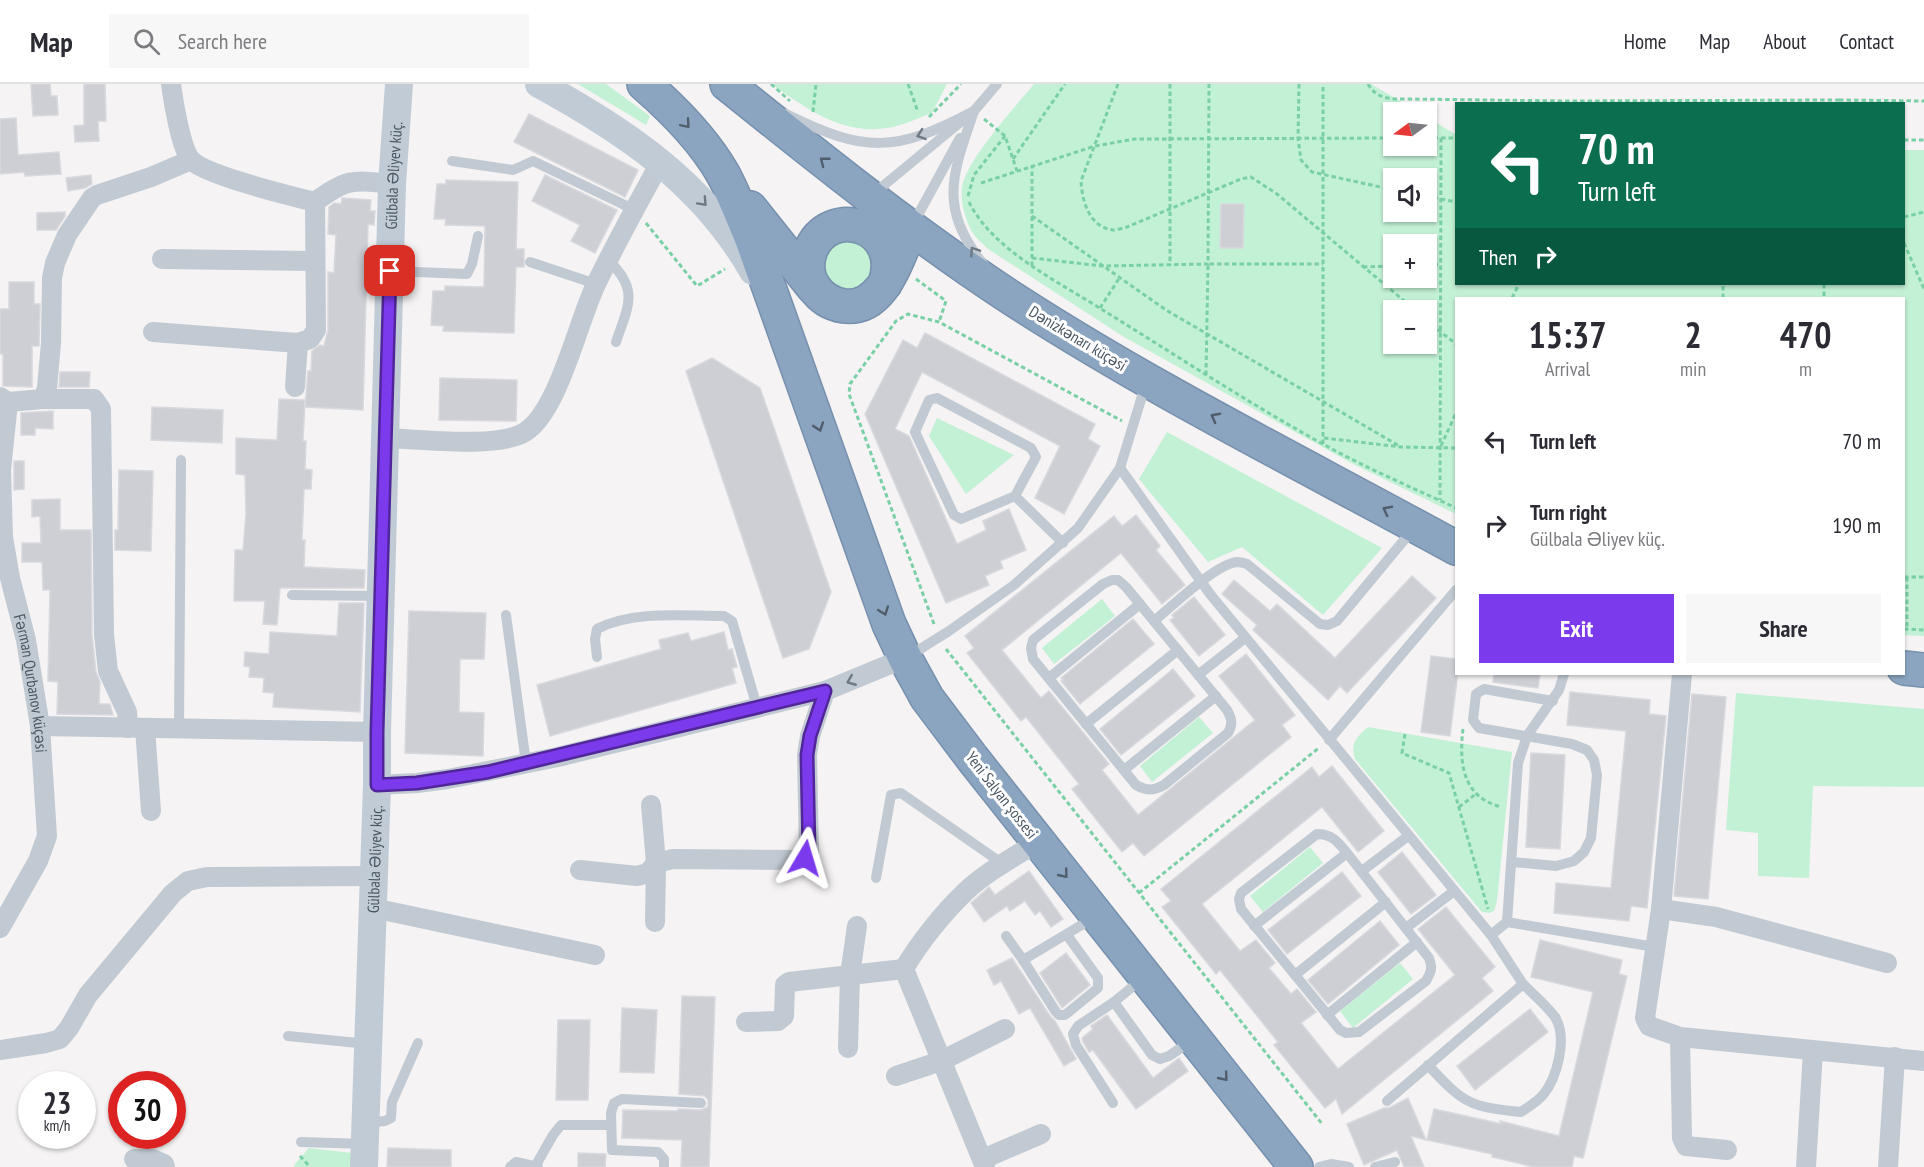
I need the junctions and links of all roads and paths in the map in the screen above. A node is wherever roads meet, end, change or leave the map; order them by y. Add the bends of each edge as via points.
1 (171, 84) edge
2 (399, 84) edge
3 (539, 84) edge
4 (644, 84) edge
5 (771, 84) edge
6 (816, 84) edge
7 (908, 84) edge
8 (961, 84) edge
9 (997, 84) edge
10 (1065, 84) edge
11 (1118, 84) edge
12 (1170, 84) edge
13 (1209, 84) edge
14 (1299, 84) edge
15 (1323, 84) edge
16 (1368, 84) edge
17 (728, 85) edge
18 (1924, 101) edge
19 (1606, 102) edge
20 (1840, 102) edge
21 (797, 105) dead end
22 (805, 109) dead end
23 (974, 111) junction
24 (918, 112) dead end
25 (926, 119) dead end
26 (1005, 136) junction
27 (1298, 138) junction
28 (1323, 138) junction
29 (1383, 138) edge
30 (1437, 138) edge
31 (1441, 138) junction
32 (1455, 138) edge
33 (1170, 139) junction
34 (1208, 139) junction
35 (1905, 140) edge
36 (1924, 140) edge
37 (1095, 146) junction
38 (1013, 159) junction
39 (191, 160) junction
40 (452, 161) dead end
41 (661, 161) junction
42 (1032, 166) junction
43 (1017, 171) junction
44 (722, 173) junction
45 (1323, 175) junction
46 (981, 183) dead end
47 (392, 184) junction
48 (1383, 188) edge
49 (1208, 193) junction
50 (869, 197) junction
51 (1437, 198) edge
52 (1440, 199) junction
53 (315, 202) junction
54 (1455, 202) edge
55 (1170, 209) junction
56 (635, 210) junction
57 (1924, 212) edge
58 (1032, 216) junction
59 (1905, 217) edge
60 (911, 228) junction
61 (1323, 234) junction
62 (478, 236) dead end
63 (1905, 245) edge
64 (1032, 258) junction
65 (162, 259) dead end
66 (608, 260) junction
67 (315, 261) junction
68 (813, 261) junction
69 (530, 262) dead end
70 (1208, 264) junction
71 (1323, 264) junction
72 (1437, 264) edge
73 (1440, 264) junction
74 (1170, 265) junction
75 (1032, 266) junction
76 (1102, 266) junction
77 (1383, 266) edge
78 (729, 267) dead end
79 (1363, 267) junction
80 (390, 271) junction
81 (1120, 277) junction
82 (916, 279) dead end
83 (596, 284) junction
84 (885, 284) junction
85 (1924, 289) edge
86 (1011, 297) junction
87 (1403, 300) edge
88 (1100, 308) junction
89 (939, 322) dead end
90 (1437, 329) edge
91 (1440, 331) junction
92 (153, 332) dead end
93 (1206, 333) junction
94 (616, 342) dead end
95 (298, 343) junction
96 (1455, 343) edge
97 (800, 372) junction
98 (1206, 375) junction
99 (1148, 380) junction
100 (295, 387) dead end
101 (43, 399) junction
102 (4, 400) edge
103 (1323, 400) junction
104 (1455, 416) edge
105 (385, 438) junction
106 (1323, 438) junction
107 (1323, 444) junction
108 (1401, 447) junction
109 (1440, 448) junction
110 (1455, 448) edge
111 (181, 460) dead end
112 (1120, 468) junction
113 (1015, 496) junction
114 (1440, 500) junction
115 (1455, 508) edge
116 (1416, 526) junction
117 (1063, 543) junction
118 (1455, 547) edge
119 (1905, 577) edge
120 (1924, 577) edge
121 (1202, 582) junction
122 (1455, 591) edge
123 (292, 596) dead end
124 (381, 596) junction
125 (1140, 604) junction
126 (506, 615) dead end
127 (1154, 621) junction
128 (1905, 629) edge
129 (1924, 630) edge
130 (1245, 638) junction
131 (1178, 650) junction
132 (597, 657) dead end
133 (905, 658) junction
134 (1905, 668) edge
135 (1924, 670) edge
136 (1198, 675) junction
137 (1564, 675) edge
138 (1682, 675) edge
139 (1049, 678) junction
140 (825, 691) junction
141 (1216, 696) junction
142 (1553, 701) junction
143 (758, 707) junction
144 (1086, 724) junction
145 (40, 726) junction
146 (1463, 727) dead end
147 (137, 728) junction
148 (179, 729) junction
149 (377, 732) junction
150 (1404, 734) dead end
151 (1527, 736) junction
152 (1329, 740) junction
153 (526, 763) junction
154 (1124, 770) junction
155 (377, 785) junction
156 (1476, 794) junction
157 (651, 805) dead end
158 (1459, 807) junction
159 (1515, 809) junction
160 (151, 811) dead end
161 (1408, 836) junction
162 (1038, 842) junction
163 (1347, 853) junction
164 (1512, 862) junction
165 (656, 863) junction
166 (1004, 864) junction
167 (580, 870) dead end
168 (1362, 871) junction
169 (374, 876) junction
170 (876, 878) dead end
171 (1454, 891) junction
172 (1139, 893) dead end
173 (1386, 902) junction
174 (373, 908) junction
175 (1661, 909) junction
176 (1098, 916) junction
177 (656, 922) dead end
178 (1507, 922) junction
179 (856, 926) dead end
180 (1254, 926) junction
181 (0, 928) edge
182 (1406, 928) junction
183 (1491, 934) junction
184 (1067, 935) junction
185 (1006, 936) dead end
186 (1417, 942) junction
187 (1655, 946) junction
188 (595, 955) dead end
189 (1023, 960) junction
190 (1887, 963) dead end
191 (904, 969) junction
192 (850, 975) junction
193 (1294, 975) junction
194 (1145, 976) junction
195 (1523, 984) junction
196 (1114, 1002) junction
197 (1327, 1015) junction
198 (746, 1022) dead end
199 (1005, 1029) dead end
200 (288, 1036) dead end
201 (1680, 1037) junction
202 (1194, 1039) junction
203 (418, 1043) dead end
204 (368, 1044) junction
205 (848, 1048) dead end
206 (0, 1050) edge
207 (1813, 1051) junction
208 (1895, 1057) junction
209 (941, 1061) junction
210 (1924, 1061) edge
211 (1428, 1065) junction
212 (896, 1076) dead end
213 (1387, 1101) dead end
214 (701, 1103) dead end
215 (1113, 1103) dead end
216 (611, 1125) junction
217 (1041, 1134) dead end
218 (301, 1142) dead end
219 (365, 1145) edge
220 (1727, 1150) dead end
221 (134, 1159) dead end
222 (1395, 1162) dead end
223 (984, 1163) edge
224 (537, 1166) edge
225 (165, 1167) edge
226 (510, 1167) edge
227 (664, 1167) edge
228 (1296, 1167) edge
229 (1319, 1167) edge
230 (1349, 1167) edge
231 (1375, 1167) edge
232 (1806, 1167) edge
233 (1888, 1167) edge

1 - 39 street via 178,124
2 - 47 street, Gülbala Əliyev küç.
3 - 41 street
4 -> 44 highway via 680,117
5 - 21 path
6 - 22 path via 813,114
7 - 24 path
8 - 25 path
9 - 23 lane
10 - 38 path
11 - 37 path
12 - 33 path
13 - 34 path
14 - 27 path
15 - 28 path
16 - 19 path via 1372,92 1384,98
23 -> 17 lane via 902,141 862,143 820,131
50 -> 17 highway, Dənizkənarı küçəsi
18 - 20 path
19 - 20 path
23 - 26 path
23 - 50 lane
23 - 60 lane
86 -> 23 lane via 965,238 954,207 952,183
26 - 38 path
26 - 75 path via 974,175 968,200 987,230
27 - 28 path
27 - 34 path
27 - 45 path via 1301,160 1312,172
28 - 29 path
28 - 45 path
30 - 31 path
31 - 32 path
31 - 52 path
33 - 34 path
33 - 37 path via 1135,139
33 - 55 path
34 - 49 path
35 - 36 path
37 - 42 path
37 - 55 path via 1081,181 1086,209 1096,222 1112,230
38 - 43 path
39 - 53 street via 213,172
39 - 101 street via 92,198 67,235 52,278 51,343
40 - 56 lane via 513,170 533,161
41 - 56 street
41 -> 97 street via 720,219 737,242
42 - 43 path
42 - 58 path
43 - 46 path
44 - 68 highway
44 - 97 highway via 752,237
45 - 48 path
45 - 61 path
47 - 53 street via 347,182
47 - 80 street, Gülbala Əliyev küç.
49 - 55 path
49 - 61 path via 1251,177
49 - 70 path
50 - 60 highway, Dənizkənarı küçəsi
50 - 68 highway
51 - 52 path
52 - 54 path
52 - 73 path
53 - 67 street
55 - 74 path
56 - 66 street
56 - 78 path via 697,286
57 - 59 path
58 - 64 path
58 - 76 path
60 - 84 highway
60 - 86 highway, Dənizkənarı küçəsi
61 - 71 path
61 - 79 path
62 - 80 lane via 467,274
63 - 85 path
64 - 75 path
64 - 76 path
65 - 67 street
66 - 83 street
66 - 94 lane via 620,271 630,300
67 - 95 street via 316,330 310,339
68 - 84 highway via 826,300 836,305 869,301
68 - 84 highway via 834,227 858,226 879,238 887,254 889,272
68 - 97 highway via 795,285 793,312
69 - 83 lane
70 - 71 path
70 - 74 path
70 - 93 path
71 - 103 path
72 - 73 path
73 - 91 path
74 - 76 path
75 - 88 path
76 - 81 path
77 - 79 path
79 - 87 path
80 - 105 street, Gülbala Əliyev küç.
81 - 88 path
81 - 93 path
82 - 89 path via 946,301
83 - 105 street via 565,368 540,419 525,433 488,442
86 - 99 highway, Dənizkənarı küçəsi
88 - 98 path
90 - 91 path
91 - 96 path
91 - 109 path
92 - 95 street
93 - 98 path
93 - 103 path
95 - 100 street
97 -> 133 highway, Yeni Salyan şossesi via 885,614
98 - 107 path
99 - 112 lane
116 -> 99 highway, Dənizkənarı küçəsi
101 - 102 street
101 - 147 street via 94,399 101,409 107,662 113,684
102 - 145 street, Fərman Qurbanov küçəsi via 3,537
103 - 106 path
103 - 108 path
104 - 109 path
105 - 124 street, Gülbala Əliyev küç.
106 - 107 path
106 - 108 path
107 - 114 path
108 - 109 path
109 - 110 path
109 - 114 path
111 - 148 lane
112 - 117 lane
112 - 121 lane
113 - 113 lane via 1036,457 1031,448 937,398 929,400 915,432 954,515 961,519 971,517
113 - 117 lane
114 - 115 path
116 - 118 highway, Dənizkənarı küçəsi
116 - 121 lane via 1337,621 1328,625 1320,624 1247,564 1225,566
117 - 133 lane via 1014,585
119 - 120 path
119 - 128 path
121 - 127 lane
121 - 130 lane
122 - 152 lane
123 - 124 lane
124 - 149 street, Gülbala Əliyev küç.
125 - 127 lane
125 - 139 lane
125 - 139 lane via 1118,580 1112,580 1077,605 1034,640 1033,659
126 - 153 lane
127 - 131 lane
128 - 129 path
130 - 136 lane
130 - 152 lane
131 - 136 lane
131 - 144 lane
132 - 143 lane via 597,629 608,624 644,617 724,616 732,621
133 -> 140 street
133 - 162 highway, Yeni Salyan şossesi via 927,698
134 - 135 highway
136 - 141 lane
137 - 142 lane
138 - 175 street
139 - 144 lane
140 - 143 street
140 - 165 street via 807,755 809,852 805,858 673,858
141 - 154 lane
141 - 154 lane via 1230,716 1232,726 1228,733 1164,785 1146,790 1136,785
142 - 151 lane
142 - 151 lane via 1484,689 1476,694 1475,725
143 - 153 street
144 - 154 lane
145 - 147 street
145 - 181 street, Fərman Qurbanov küçəsi via 47,836 38,861
146 - 156 path via 1462,768
147 - 148 street
147 - 160 street
148 - 149 street
149 - 155 street, Gülbala Əliyev küç.
150 - 158 path via 1402,753 1449,773
151 - 159 lane via 1518,763
151 - 164 lane via 1572,744 1587,750 1594,760 1597,775 1591,838 1574,861 1556,866
152 - 161 lane
152 - 172 path
153 - 155 street via 448,779
155 - 169 street, Gülbala Əliyev küç.
156 - 158 path
156 - 159 path via 1492,805
157 - 165 street
158 - 183 path via 1489,913
159 - 164 lane
161 - 168 lane
161 - 171 lane
162 - 166 street
162 -> 176 highway, Yeni Salyan şossesi
163 - 168 lane
163 - 180 lane
163 - 180 lane via 1334,838 1317,834 1241,893 1241,909
164 - 178 lane
165 - 167 street via 648,873 637,876
165 - 177 street
166 - 170 lane via 901,793 894,793
166 - 191 street via 965,892 913,952
168 - 173 lane
169 - 174 street, Gülbala Əliyev küç.
169 - 206 street via 207,877 188,881 173,893 88,995 60,1039
171 - 182 lane
171 - 183 lane
173 - 182 lane
173 - 193 lane
174 - 188 street
174 - 204 street, Gülbala Əliyev küç.
175 - 187 street
175 - 190 street via 1716,917
176 - 184 lane
176 - 194 highway, Yeni Salyan şossesi
178 - 183 lane
178 - 187 lane
179 - 192 street
180 - 193 lane
182 - 186 lane
183 - 195 lane
184 - 189 lane
184 - 189 lane via 1099,984 1065,1015 1056,1012
185 - 189 lane
186 - 197 lane
186 - 197 lane via 1432,965 1426,981 1359,1032 1340,1030
187 - 201 street via 1645,1018 1649,1026
191 - 192 street
191 - 209 street
192 - 198 street via 789,982 785,985 784,1016 778,1021
192 - 205 street
193 - 197 lane
194 - 196 lane
194 - 202 highway, Yeni Salyan şossesi
195 - 211 lane
195 - 211 lane via 1555,1018 1562,1036 1560,1056 1542,1097 1521,1112 1469,1103
196 - 202 lane via 1152,1054 1160,1059
196 - 215 lane via 1078,1026 1073,1034
199 - 209 street
200 - 204 lane
201 - 207 street
201 - 220 street via 1682,1137 1686,1146
202 -> 228 highway, Yeni Salyan şossesi
203 - 219 lane via 392,1102 391,1118
204 - 219 street, Gülbala Əliyev küç.
207 - 208 street
207 - 232 street
208 - 210 street
208 - 233 street
209 - 212 street
209 - 223 street
211 - 213 lane
214 - 216 lane via 622,1099 614,1104
216 - 224 lane via 561,1125
216 - 227 lane via 612,1150 658,1152
217 - 223 street
218 - 219 lane
221 - 225 street via 153,1159
222 - 231 lane
224 - 226 lane via 516,1162
229 - 230 lane

